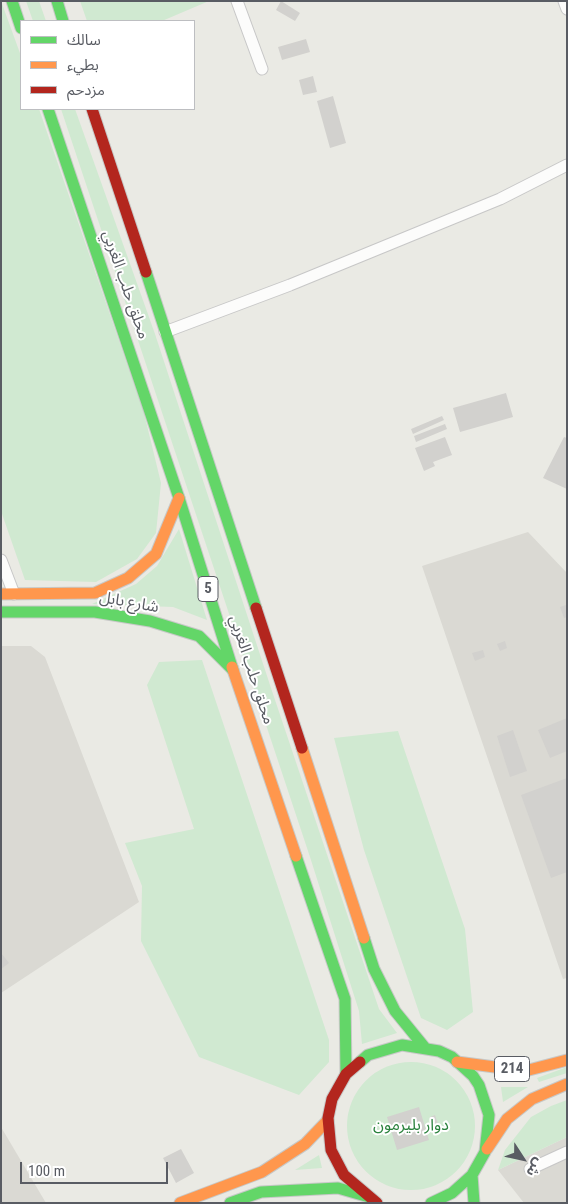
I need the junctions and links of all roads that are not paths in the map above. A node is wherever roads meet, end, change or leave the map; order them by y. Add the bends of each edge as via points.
1 (12, 1) edge
2 (56, 1) edge
3 (237, 1) edge
4 (564, 1) edge
5 (567, 9) edge
6 (63, 20) edge
7 (20, 25) edge
8 (262, 69) dead end
9 (48, 110) edge
10 (92, 110) edge
11 (567, 165) edge
12 (165, 332) junction
13 (179, 498) junction
14 (1, 560) edge
15 (1, 594) edge
16 (14, 594) junction
17 (84, 594) junction
18 (1, 612) edge
19 (84, 612) junction
20 (234, 672) junction
21 (426, 1048) junction
22 (567, 1060) edge
23 (457, 1062) junction
24 (346, 1074) junction
25 (567, 1084) edge
26 (328, 1120) junction
27 (485, 1152) junction
28 (567, 1152) edge
29 (530, 1169) dead end
30 (472, 1175) junction
31 (374, 1200) edge
32 (180, 1203) edge
33 (230, 1203) edge
34 (389, 1203) edge
35 (431, 1203) edge
36 (474, 1203) edge

1 - 7 main road
2 - 6 main road
3 - 8 street
4 - 5 street
9 - 13 main road, محلق حلب الغربي / 5
10 - 12 main road, محلق حلب الغربي
11 - 12 street via 500,199
12 - 21 main road, محلق حلب الغربي via 374,969 395,1011
13 - 17 main road via 156,554 128,578 95,593
13 - 20 main road, محلق حلب الغربي / 5
14 - 16 street
15 - 16 main road
16 - 17 main road
17 - 19 street
18 - 19 main road, شارع بابل
19 - 20 main road, شارع بابل via 150,621 199,636
20 - 24 main road, محلق حلب الغربي / 5 via 345,999
21 - 23 main road via 439,1050
21 - 24 main road via 402,1045 368,1056
22 - 23 main road, 214 via 525,1071
23 - 27 main road via 479,1085 489,1114
24 - 26 main road via 332,1099
25 - 27 main road, 214 via 532,1099 507,1118
26 - 31 main road via 331,1150 344,1175
26 - 32 main road via 305,1144 262,1172
27 - 30 main road
28 - 29 street
30 - 35 main road via 452,1193
30 - 36 main road
31 - 33 main road via 338,1188 261,1192
31 - 34 main road

